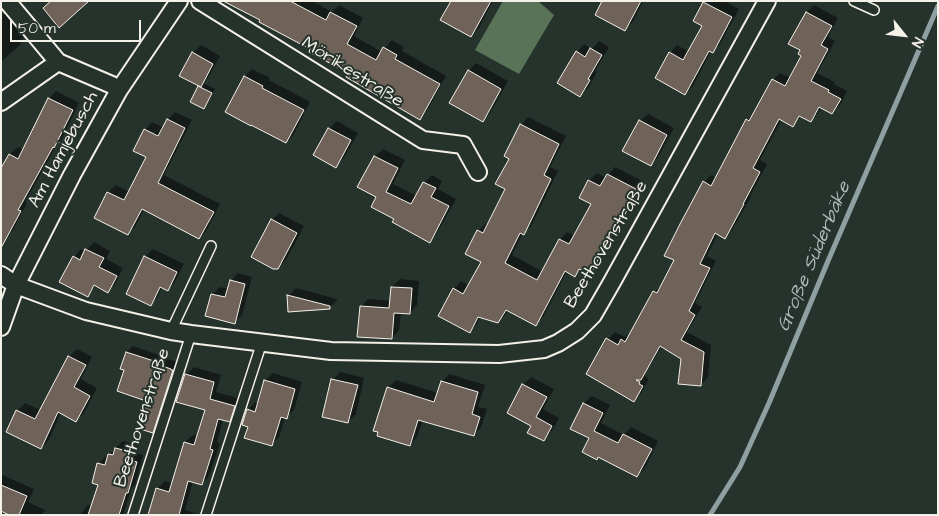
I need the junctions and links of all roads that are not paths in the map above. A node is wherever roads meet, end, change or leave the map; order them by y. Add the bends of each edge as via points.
1 (7, 1) edge
2 (179, 1) edge
3 (200, 1) edge
4 (767, 1) edge
5 (854, 1) edge
6 (874, 10) dead end
7 (58, 62) junction
8 (119, 90) junction
9 (1, 102) edge
10 (478, 172) dead end
11 (211, 246) dead end
12 (1, 275) edge
13 (16, 285) junction
14 (1, 327) edge
15 (171, 331) junction
16 (191, 334) junction
17 (262, 342) junction
18 (133, 515) edge
19 (206, 515) edge

1 - 7 street
2 - 8 street, Am Hamjebusch
3 - 10 street, Mörikestraße via 422,140 463,145
4 - 17 street, Beethovenstraße via 612,282 593,314 577,331 544,349 500,354 331,351
5 - 6 lane
7 - 8 street
7 - 9 street
8 - 13 street, Am Hamjebusch
11 - 15 lane
12 - 13 street, Beethovenstraße
13 - 14 street, Am Hamjebusch
13 - 15 street, Beethovenstraße via 86,311
15 - 16 street, Beethovenstraße
16 - 17 street, Beethovenstraße
16 - 18 lane, Beethovenstraße
17 - 19 lane

